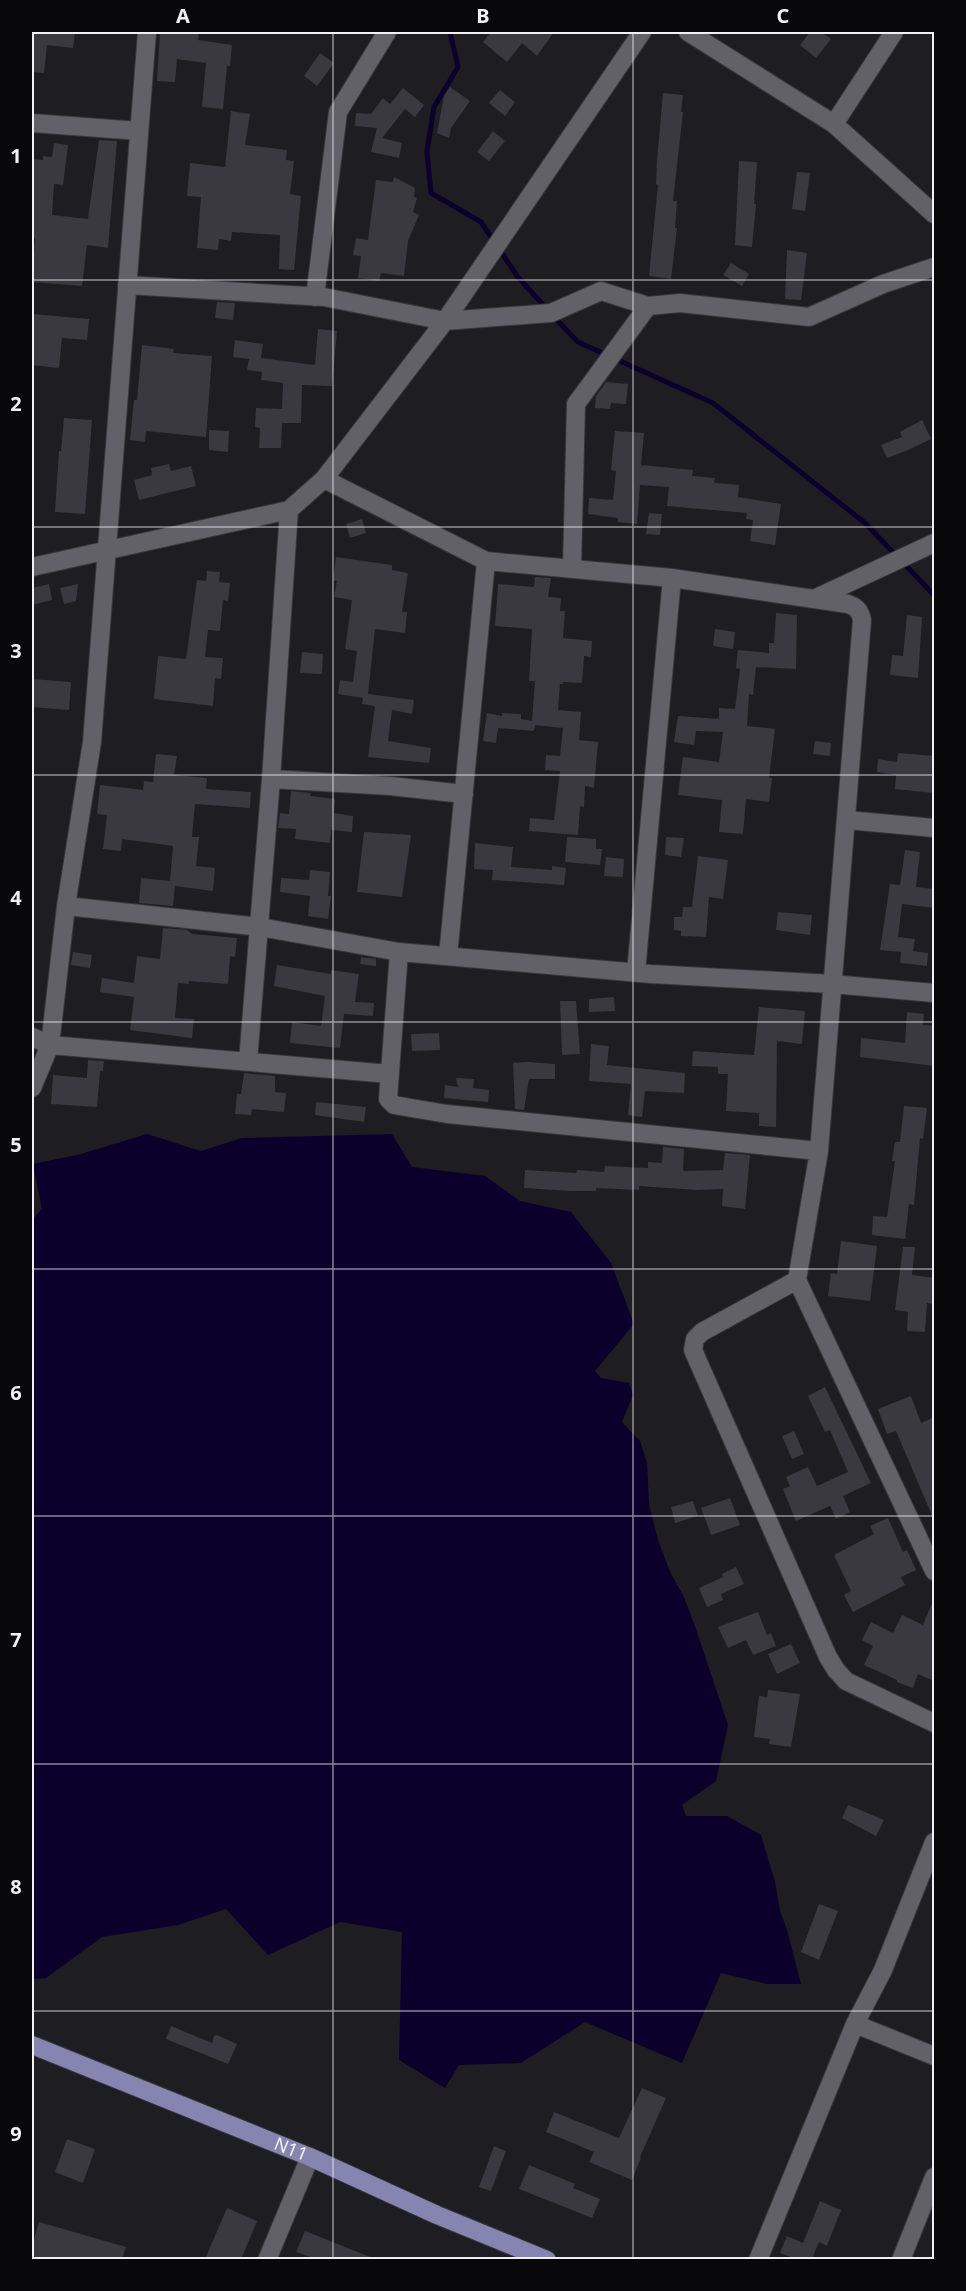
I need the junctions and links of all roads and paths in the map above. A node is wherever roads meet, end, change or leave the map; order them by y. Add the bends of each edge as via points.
1 (147, 32) edge
2 (387, 32) edge
3 (642, 32) edge
4 (688, 32) edge
5 (894, 32) edge
6 (32, 123) edge
7 (834, 124) junction
8 (139, 131) junction
9 (934, 214) edge
10 (934, 267) edge
11 (127, 285) junction
12 (315, 297) junction
13 (648, 306) junction
14 (445, 321) junction
15 (324, 479) junction
16 (289, 510) junction
17 (934, 543) edge
18 (106, 550) junction
19 (486, 561) junction
20 (32, 567) edge
21 (572, 568) junction
22 (672, 578) junction
23 (814, 599) junction
24 (271, 779) junction
25 (464, 794) junction
26 (847, 820) junction
27 (934, 828) edge
28 (66, 906) junction
29 (260, 927) junction
30 (399, 952) junction
31 (448, 956) junction
32 (636, 972) junction
33 (832, 984) junction
34 (934, 993) edge
35 (32, 1037) edge
36 (50, 1045) junction
37 (248, 1061) junction
38 (390, 1074) junction
39 (32, 1088) edge
40 (819, 1151) junction
41 (797, 1280) junction
42 (934, 1571) edge
43 (934, 1723) edge
44 (934, 1842) edge
45 (855, 2024) junction
46 (32, 2045) edge
47 (934, 2055) edge
48 (310, 2157) junction
49 (934, 2176) edge
50 (267, 2259) edge
51 (547, 2259) edge
52 (758, 2259) edge
53 (901, 2259) edge

1 - 8 street
2 - 12 street via 338,112
3 - 14 street
4 - 7 street
5 - 7 street
6 - 8 street
7 - 9 street
8 - 11 street
10 - 13 street via 882,284 809,317 680,303
11 - 12 street
11 - 18 street
12 - 14 street
13 - 14 street via 601,291 551,313
13 - 21 street via 576,404
14 - 15 street
15 - 16 street
15 - 19 street
16 - 18 street
16 - 24 street
17 - 23 street
18 - 20 street
18 - 28 street via 92,742
19 - 21 street
19 - 25 street
21 - 22 street
22 - 23 street
22 - 32 street
23 - 26 street via 855,606 862,620
24 - 25 street
24 - 29 street
25 - 31 street
26 - 27 street
26 - 33 street
28 - 29 street
28 - 36 street
29 - 30 street
29 - 37 street
30 - 31 street
30 - 38 street
31 - 32 street
32 - 33 street
33 - 34 street
33 - 40 street
35 - 36 street
36 - 37 street
36 - 39 street
37 - 38 street
38 - 40 street via 388,1099 399,1107
40 - 41 street
41 - 42 street
41 - 43 street via 702,1332 695,1339 693,1350 836,1670 846,1680
44 - 45 street via 883,1970
45 - 47 street
45 - 52 street
46 - 48 main road, N11
48 - 50 street
48 - 51 main road, N11 via 437,2215
49 - 53 street

